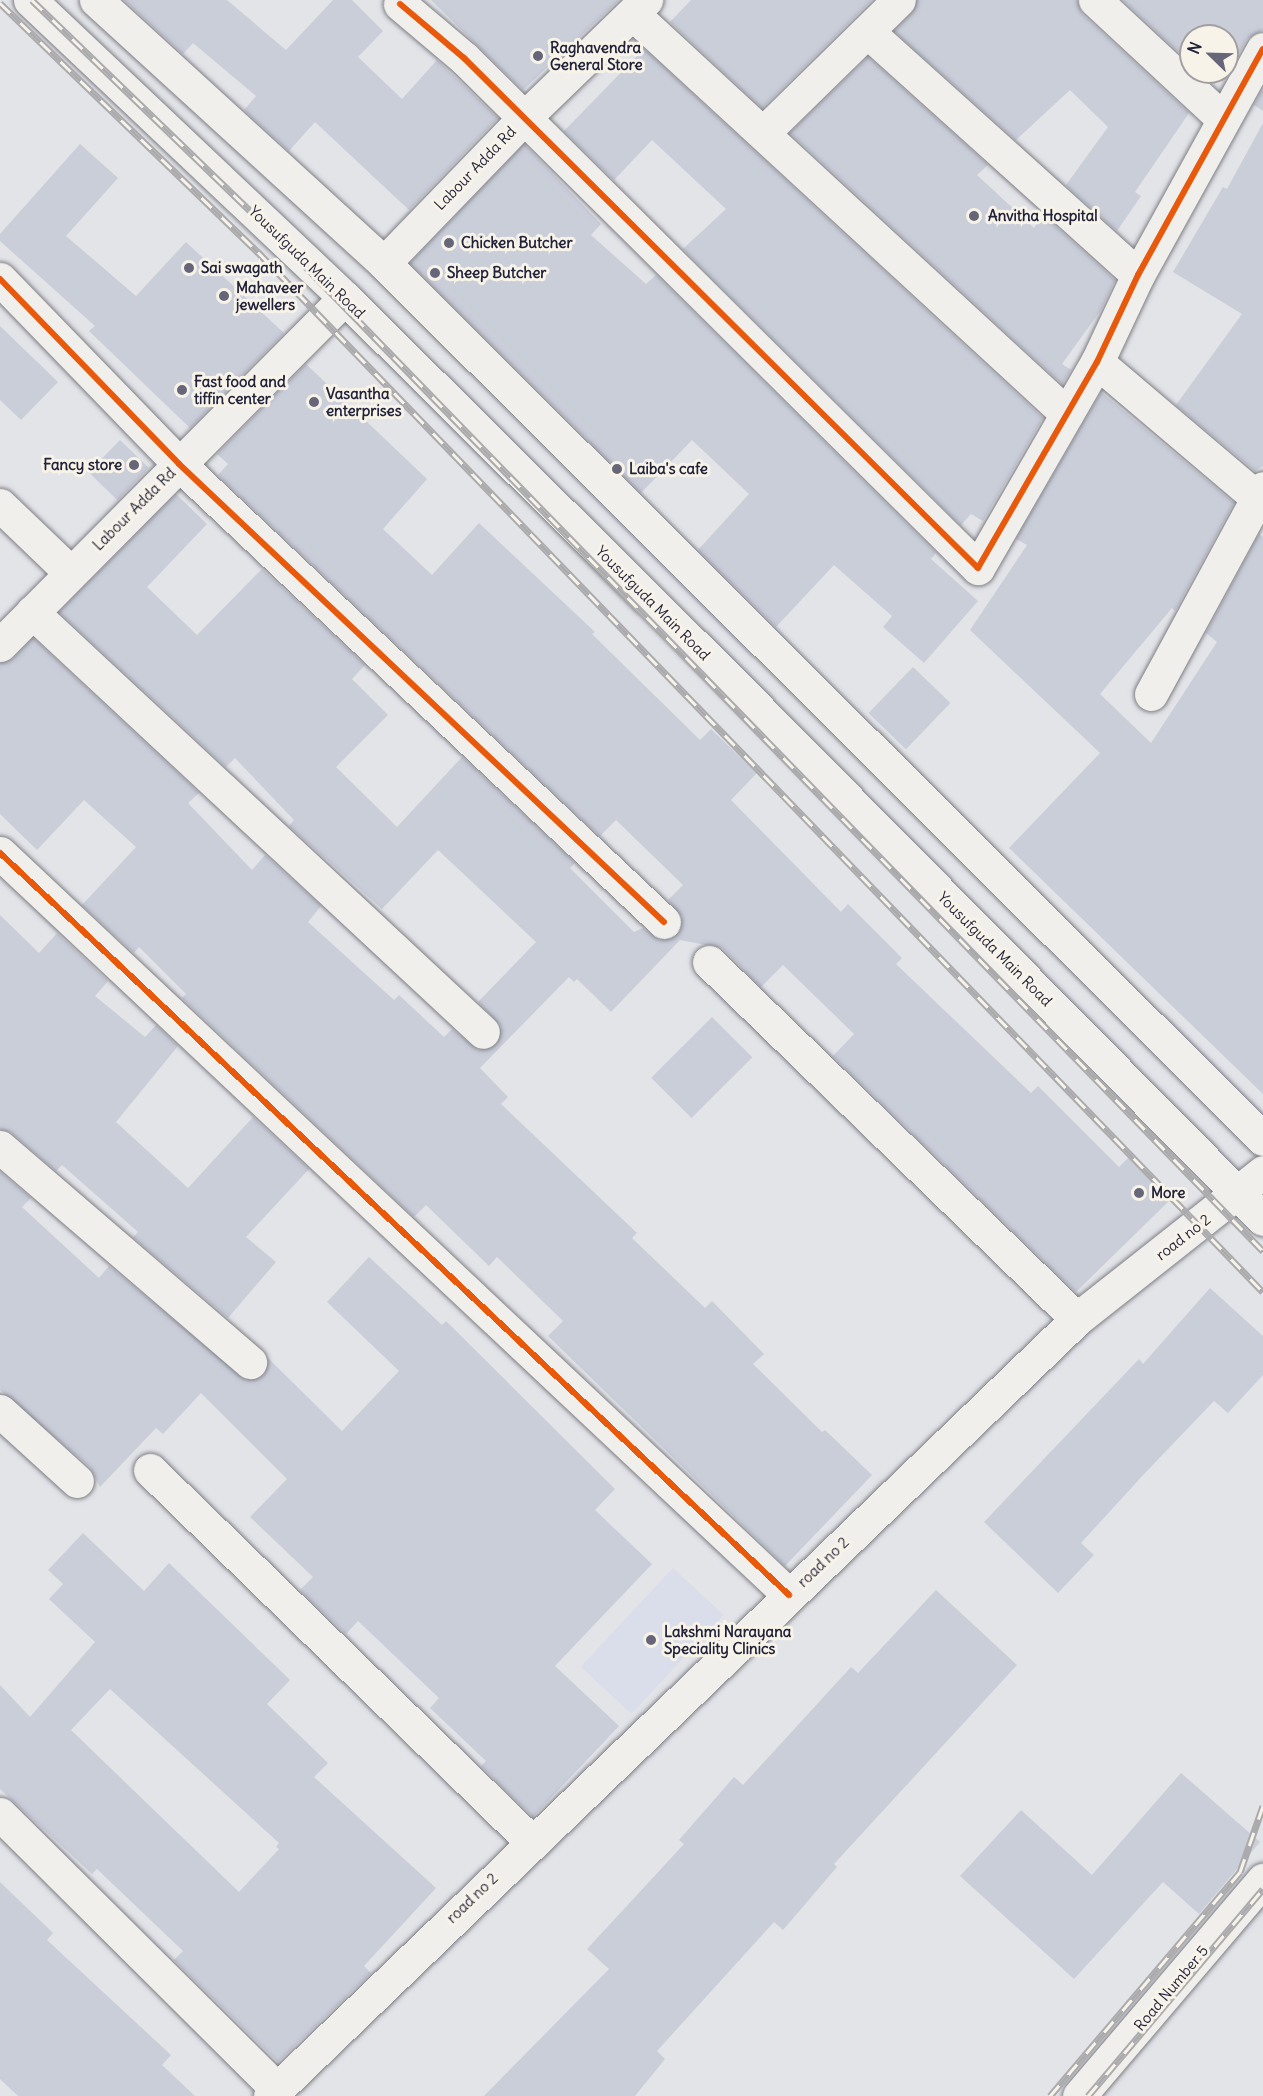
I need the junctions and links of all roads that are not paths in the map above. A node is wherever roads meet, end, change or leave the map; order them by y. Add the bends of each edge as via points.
1 (30, 0) edge
2 (96, 0) edge
3 (899, 0) edge
4 (1095, 0) edge
5 (400, 1) edge
6 (640, 7) edge
7 (868, 32) junction
8 (1263, 49) edge
9 (1222, 118) junction
10 (522, 120) junction
11 (763, 133) junction
12 (384, 263) junction
13 (1138, 275) junction
14 (0, 279) edge
15 (345, 298) junction
16 (1097, 362) junction
17 (1067, 414) junction
18 (179, 464) junction
19 (1261, 496) edge
20 (0, 505) edge
21 (71, 573) junction
22 (32, 612) junction
23 (0, 645) edge
24 (1151, 694) dead end
25 (0, 853) edge
26 (664, 922) dead end
27 (709, 962) dead end
28 (483, 1032) dead end
29 (1263, 1139) edge
30 (0, 1147) edge
31 (1263, 1172) edge
32 (1239, 1194) junction
33 (1263, 1219) edge
34 (1077, 1319) junction
35 (250, 1362) dead end
36 (0, 1411) edge
37 (150, 1470) dead end
38 (76, 1481) dead end
39 (789, 1595) junction
40 (0, 1814) edge
41 (531, 1841) junction
42 (1263, 1880) edge
43 (273, 2092) edge
44 (1079, 2096) edge

1 - 15 street, Yousufguda Main Road
2 - 12 street
3 - 7 street
4 - 9 street
5 - 10 street via 464,58
6 - 10 street, Labour Adda Rd
6 - 11 street
7 - 11 street
7 - 13 street
8 - 9 street
9 - 13 street
10 - 12 street, Labour Adda Rd
10 - 17 street via 978,568
11 - 17 street
12 - 29 street
13 - 16 street
14 - 18 street
15 - 18 street, Labour Adda Rd
15 - 32 street, Yousufguda Main Road
16 - 17 street
16 - 19 street
18 - 21 street, Labour Adda Rd
18 - 26 street
19 - 24 street
20 - 21 street
21 - 22 street, Labour Adda Rd
22 - 23 street, Labour Adda Rd
22 - 28 street
25 - 39 street
27 - 34 street
30 - 35 street
31 - 32 street, road no 2
32 - 33 street, Yousufguda Main Road
32 - 34 street, road no 2
34 - 39 street, road no 2
36 - 38 street
37 - 41 street
39 - 41 street, road no 2
40 - 43 street
41 - 43 street, road no 2
42 - 44 street, Road Number 5

